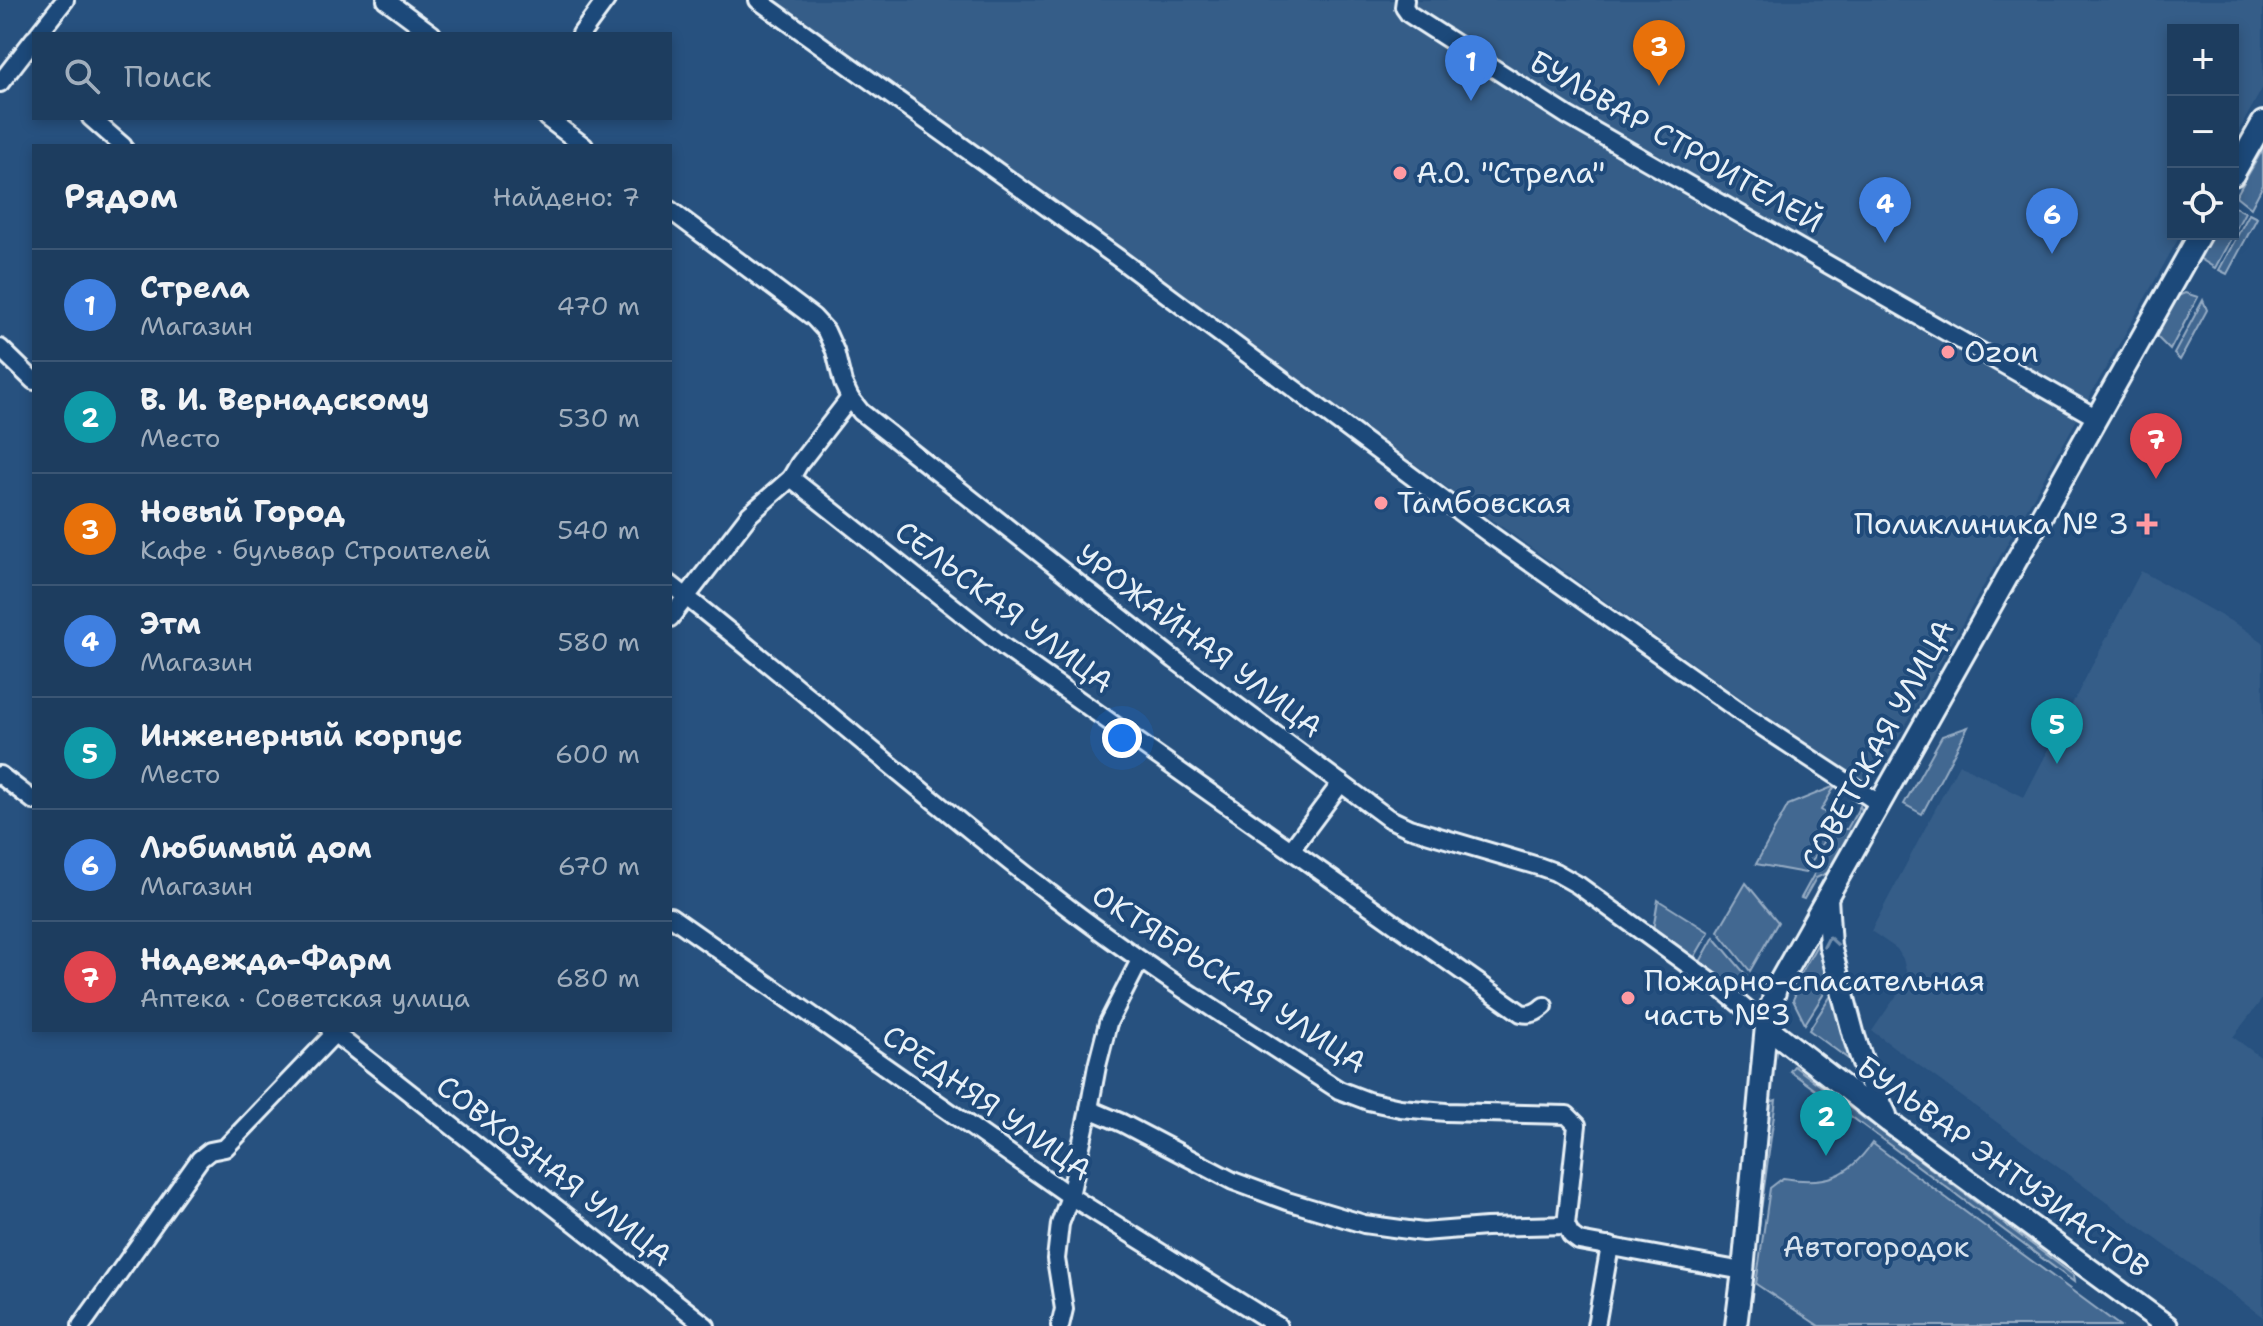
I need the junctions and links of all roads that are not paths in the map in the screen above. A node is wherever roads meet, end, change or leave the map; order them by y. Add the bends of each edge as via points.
1 (65, 0) edge
2 (386, 0) edge
3 (606, 0) edge
4 (758, 0) edge
5 (1405, 0) edge
6 (40, 32) edge
7 (429, 32) edge
8 (582, 32) edge
9 (32, 41) edge
10 (20, 56) junction
11 (32, 66) edge
12 (0, 83) edge
13 (93, 120) edge
14 (550, 120) edge
15 (2263, 122) edge
16 (121, 144) edge
17 (581, 144) edge
18 (2237, 168) edge
19 (672, 211) edge
20 (2197, 240) edge
21 (0, 348) edge
22 (32, 379) edge
23 (850, 398) junction
24 (2097, 418) junction
25 (791, 478) junction
26 (672, 586) edge
27 (687, 598) junction
28 (672, 616) edge
29 (0, 775) edge
30 (1341, 783) junction
31 (32, 799) edge
32 (1880, 804) junction
33 (1291, 850) junction
34 (1827, 897) junction
35 (672, 917) edge
36 (1140, 960) junction
37 (1544, 1006) dead end
38 (1766, 1026) junction
39 (333, 1032) edge
40 (335, 1032) edge
41 (1089, 1109) junction
42 (1889, 1122) junction
43 (1070, 1196) junction
44 (1566, 1225) junction
45 (1610, 1246) junction
46 (1743, 1271) junction
47 (81, 1326) edge
48 (706, 1326) edge
49 (1060, 1326) edge
50 (1278, 1326) edge
51 (1596, 1326) edge
52 (1736, 1326) edge
53 (2167, 1326) edge

1 - 6 street
2 - 7 street
3 - 8 street
4 - 32 street via 1488,533
5 - 24 street, БУЛЬВАР СТРОИТЕЛЕЙ via 1409,14 1568,116
9 - 10 street
10 - 11 street
10 - 12 street
13 - 16 street
14 - 17 street
15 - 18 main road
19 - 23 street, УРОЖАЙНАЯ УЛИЦА via 813,317 826,331
20 - 24 main road, СОВЕТСКАЯ УЛИЦА
21 - 22 street
23 - 25 street
23 - 30 street, УРОЖАЙНАЯ УЛИЦА via 1137,631
24 - 32 main road, СОВЕТСКАЯ УЛИЦА
25 - 27 street via 750,514
25 - 33 street, СЕЛЬСКАЯ УЛИЦА via 1004,647
26 - 27 street, ОКТЯБРЬСКАЯ УЛИЦА
27 - 28 street
27 - 36 street, ОКТЯБРЬСКАЯ УЛИЦА via 1053,896
29 - 31 street
30 - 33 street
30 - 38 street, УРОЖАЙНАЯ УЛИЦА via 1409,828 1541,867 1578,885
32 - 34 main road, СОВЕТСКАЯ УЛИЦА
33 - 37 street, СЕЛЬСКАЯ УЛИЦА via 1521,1013 1529,1015
34 - 38 main road, СОВЕТСКАЯ УЛИЦА via 1776,988
42 -> 34 main road via 1854,1036 1830,946
35 - 43 street, СРЕДНЯЯ УЛИЦА
36 - 41 street via 1108,1023
36 - 44 street, ОКТЯБРЬСКАЯ УЛИЦА via 1339,1090 1368,1101 1446,1112 1567,1115 1577,1125
38 - 42 main road, БУЛЬВАР ЭНТУЗИАСТОВ
38 - 46 main road, СОВЕТСКАЯ УЛИЦА
39 - 47 street via 225,1148 200,1159
40 - 48 street, СОВХОЗНАЯ УЛИЦА
41 - 43 street
41 - 44 street via 1233,1181 1364,1224 1423,1232
42 - 53 main road, БУЛЬВАР ЭНТУЗИАСТОВ
43 - 49 street via 1056,1259 1064,1309
43 - 50 street, СРЕДНЯЯ УЛИЦА
44 - 45 street via 1579,1241
45 - 46 street
45 - 51 street
46 - 52 main road, СОВЕТСКАЯ УЛИЦА

